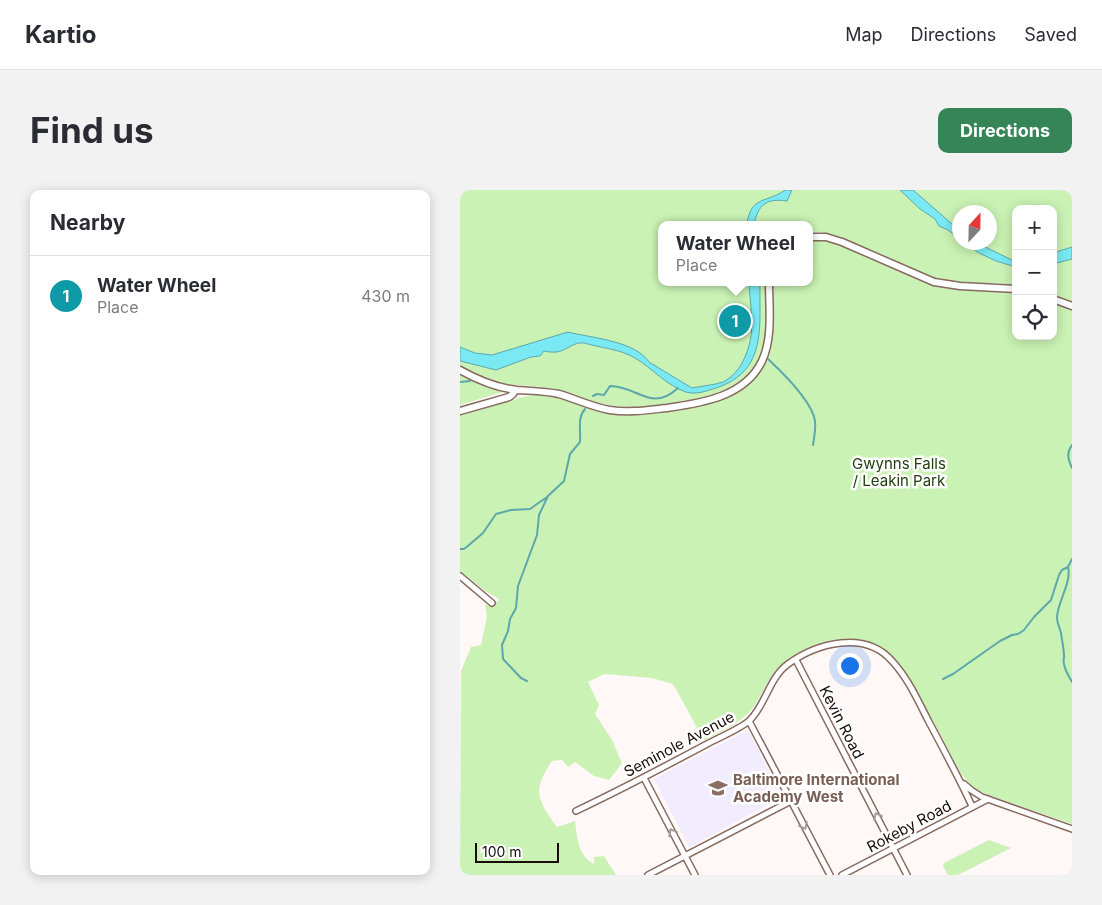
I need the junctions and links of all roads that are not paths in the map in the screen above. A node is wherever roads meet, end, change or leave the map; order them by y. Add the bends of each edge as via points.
1 (813, 237) edge
2 (769, 286) edge
3 (1012, 289) edge
4 (1057, 300) edge
5 (1072, 306) edge
6 (460, 370) edge
7 (513, 389) junction
8 (460, 411) edge
9 (460, 576) edge
10 (492, 603) dead end
11 (796, 660) junction
12 (749, 721) junction
13 (644, 778) junction
14 (959, 778) junction
15 (988, 799) junction
16 (791, 800) junction
17 (972, 806) junction
18 (576, 811) dead end
19 (1072, 829) edge
20 (894, 848) junction
21 (685, 856) junction
22 (648, 875) edge
23 (695, 875) edge
24 (830, 875) edge
25 (842, 875) edge
26 (907, 875) edge

1 - 3 street via 842,242 934,282
2 - 7 street via 768,336 761,362 746,381 718,397 696,404 622,411 596,407 560,394
4 - 5 street
6 - 7 street via 484,382
7 - 8 street via 509,397
9 - 10 street
11 - 12 street, Seminole Avenue via 775,678
11 - 14 street, Seminole Avenue via 840,643 859,643 884,653 903,673
20 -> 11 street, Kevin Road
12 - 13 street, Seminole Avenue
12 - 16 street
13 - 18 street, Seminole Avenue
21 -> 13 street
14 - 15 street, Rokeby Road via 970,790
14 - 17 street, Seminole Avenue
15 - 17 street, Rokeby Road
15 - 19 street, Rokeby Road
16 - 21 street
16 -> 24 street
17 - 20 street, Rokeby Road
20 - 25 street, Rokeby Road
20 - 26 street, Kevin Road
21 - 22 street
21 - 23 street

